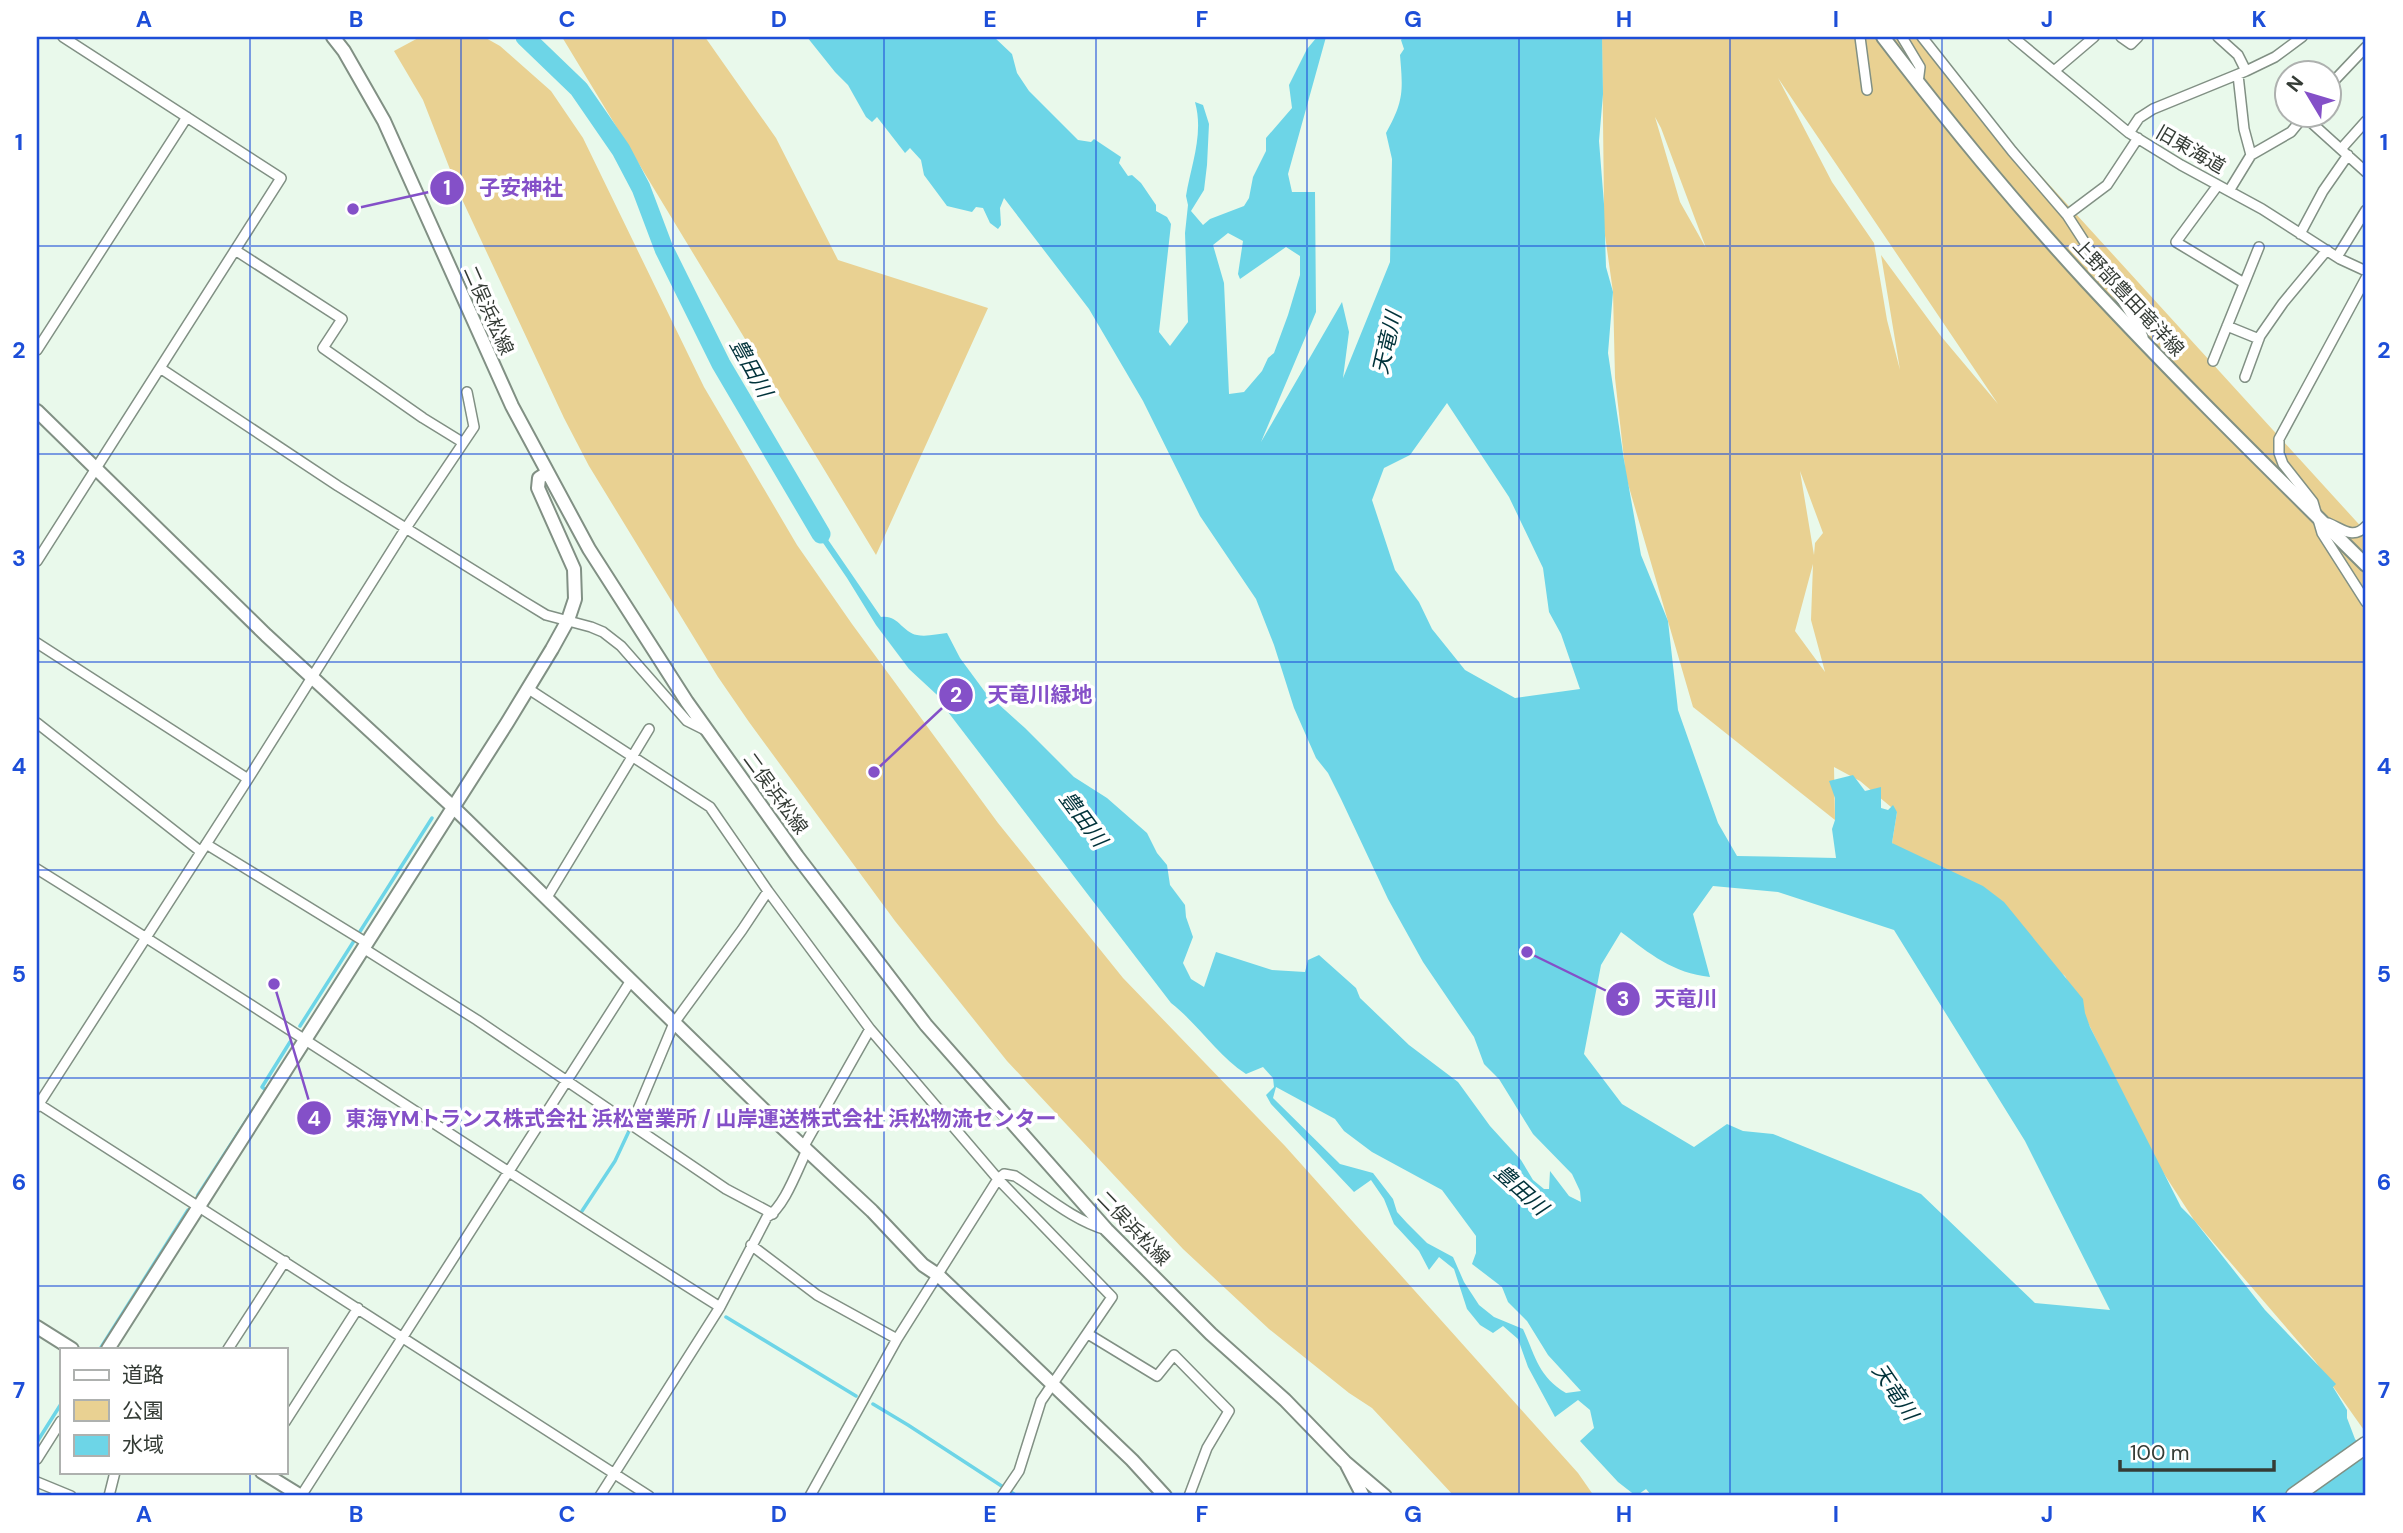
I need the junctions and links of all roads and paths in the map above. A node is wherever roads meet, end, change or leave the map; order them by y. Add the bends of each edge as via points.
1 (63, 37) edge
2 (333, 37) edge
3 (1860, 37) edge
4 (1883, 37) edge
5 (1902, 37) edge
6 (1922, 37) edge
7 (2013, 37) edge
8 (2094, 37) edge
9 (2121, 37) edge
10 (2137, 37) edge
11 (2218, 37) edge
12 (2302, 37) edge
13 (2366, 47) edge
14 (2344, 70) edge
15 (2054, 71) junction
16 (2242, 73) junction
17 (1918, 83) junction
18 (1867, 90) dead end
19 (187, 117) junction
20 (2366, 121) edge
21 (2293, 130) edge
22 (2320, 130) edge
23 (2129, 133) junction
24 (2138, 138) junction
25 (2344, 152) junction
26 (2251, 155) junction
27 (2366, 172) edge
28 (2218, 185) junction
29 (2229, 191) junction
30 (2366, 210) edge
31 (2067, 215) junction
32 (2300, 234) junction
33 (2259, 247) dead end
34 (235, 250) junction
35 (2327, 250) junction
36 (2337, 257) junction
37 (2366, 271) edge
38 (2366, 278) edge
39 (2244, 283) junction
40 (2227, 326) junction
41 (2259, 339) junction
42 (2147, 345) junction
43 (37, 350) edge
44 (2213, 361) dead end
45 (160, 368) junction
46 (2245, 377) dead end
47 (467, 392) dead end
48 (37, 411) edge
49 (462, 442) junction
50 (95, 469) junction
51 (547, 473) junction
52 (2319, 519) junction
53 (2366, 526) edge
54 (406, 528) junction
55 (37, 561) edge
56 (2366, 565) edge
57 (2366, 602) edge
58 (568, 620) junction
59 (37, 643) edge
60 (312, 678) junction
61 (527, 688) junction
62 (37, 723) edge
63 (649, 729) dead end
64 (709, 732) junction
65 (632, 757) junction
66 (248, 779) junction
67 (453, 807) junction
68 (203, 847) junction
69 (37, 869) edge
70 (768, 891) junction
71 (545, 899) junction
72 (146, 937) junction
73 (361, 941) junction
74 (630, 982) junction
75 (674, 1023) junction
76 (870, 1029) junction
77 (304, 1040) junction
78 (567, 1082) junction
79 (38, 1105) edge
80 (631, 1126) junction
81 (807, 1150) junction
82 (510, 1171) junction
83 (998, 1179) junction
84 (200, 1206) junction
85 (773, 1214) junction
86 (1107, 1230) junction
87 (751, 1245) junction
88 (285, 1261) junction
89 (938, 1275) junction
90 (720, 1307) junction
91 (358, 1308) junction
92 (37, 1327) edge
93 (1088, 1334) junction
94 (403, 1338) junction
95 (897, 1339) junction
96 (70, 1348) edge
97 (109, 1348) edge
98 (229, 1348) edge
99 (1053, 1384) junction
100 (287, 1419) edge
101 (60, 1423) edge
102 (2366, 1445) edge
103 (37, 1460) edge
104 (1345, 1462) junction
105 (114, 1474) edge
106 (265, 1474) edge
107 (615, 1474) junction
108 (37, 1482) edge
109 (71, 1496) edge
110 (109, 1496) edge
111 (301, 1496) edge
112 (600, 1496) edge
113 (649, 1496) edge
114 (810, 1496) edge
115 (1002, 1496) edge
116 (1164, 1496) edge
117 (1189, 1496) edge
118 (1363, 1496) edge
119 (1385, 1496) edge
120 (2294, 1496) edge

1 - 19 street
2 - 51 main road, 二俣浜松線 via 384,121 512,406
3 - 18 street
4 - 17 main road, 上野部豊田竜洋線
5 - 17 street via 1920,67
6 - 31 street
7 - 15 street, 旧東海道
8 - 15 street
9 - 10 street via 2131,44
11 - 16 street via 2238,55
12 - 16 street
13 - 14 street
15 - 23 street, 旧東海道
16 - 23 street via 2153,109 2139,118
16 - 26 street via 2244,129
17 - 42 main road, 上野部豊田竜洋線 via 2058,249
19 - 34 street via 281,178
19 - 43 street
20 - 25 street
21 - 26 street
22 - 25 street
23 - 24 street, 旧東海道
24 - 28 street, 旧東海道
24 - 31 street via 2107,185
25 - 27 street
25 - 32 street
26 - 29 street
28 - 29 street, 旧東海道
28 - 39 street via 2176,242
29 - 32 street, 旧東海道
30 - 36 street
31 - 42 street
32 - 35 street, 旧東海道
33 - 39 street
34 - 45 street
34 - 49 street via 342,319 323,348
35 - 36 street, 旧東海道
35 - 41 street
36 - 37 street, 旧東海道
38 - 52 street via 2279,439 2283,464 2313,502
39 - 40 street
40 - 41 street
40 - 44 street
41 - 46 street
42 - 52 main road, 上野部豊田竜洋線
45 - 50 street
45 - 54 street
47 - 49 street via 474,428
48 - 50 main road
49 - 54 street
50 - 55 street
50 - 60 main road
51 - 58 main road via 539,478 538,488 574,569 575,599
51 - 64 main road, 二俣浜松線 via 589,549
52 - 53 street via 2351,534
52 - 56 main road, 上野部豊田竜洋線
52 - 57 street via 2322,533
54 - 58 street via 546,615
54 - 60 street
58 - 61 main road
58 - 64 street via 591,626 621,646 682,716
59 - 66 street
60 - 66 street
60 - 67 main road
61 - 65 street
61 - 67 main road
62 - 68 street
63 - 65 street
64 - 86 main road, 二俣浜松線 via 926,1025
65 - 70 street via 710,807
65 - 71 street
66 - 68 street
67 - 71 main road
67 - 73 main road
68 - 72 street
68 - 73 street
69 - 72 street
70 - 75 street
70 - 76 street
71 - 74 main road
72 - 77 street
72 - 79 street
73 - 77 main road
73 - 78 street
74 - 75 main road
74 - 78 street
75 - 80 street
75 - 81 main road
76 - 81 street via 805,1144
76 - 83 street
77 - 82 street
77 - 84 main road
78 - 80 street
78 - 82 street
79 - 84 street
80 - 85 street via 726,1189
81 - 85 street
81 - 89 main road
82 - 90 street
82 - 94 street
83 - 86 street via 1004,1174 1015,1176
83 - 89 street
83 - 93 street via 1112,1297
84 - 88 street
84 - 97 main road
85 - 87 street
86 - 104 main road, 二俣浜松線
87 - 90 street
87 - 95 street via 817,1295
88 - 91 street
88 - 98 street
89 - 95 street
89 - 99 main road
90 - 107 street
91 - 94 street
91 - 100 street
92 - 96 main road
93 - 99 street
93 - 117 street via 1157,1376 1174,1355 1229,1411 1207,1448
94 - 107 street
94 - 111 street
95 - 114 street
99 - 115 street via 1041,1401 1019,1471
99 - 116 main road
101 - 103 street
102 - 120 highway
104 - 118 main road, 二俣浜松線
104 - 119 main road, 二俣浜松線
105 - 110 street
106 - 111 main road
107 - 112 street
107 - 113 street
108 - 109 street

